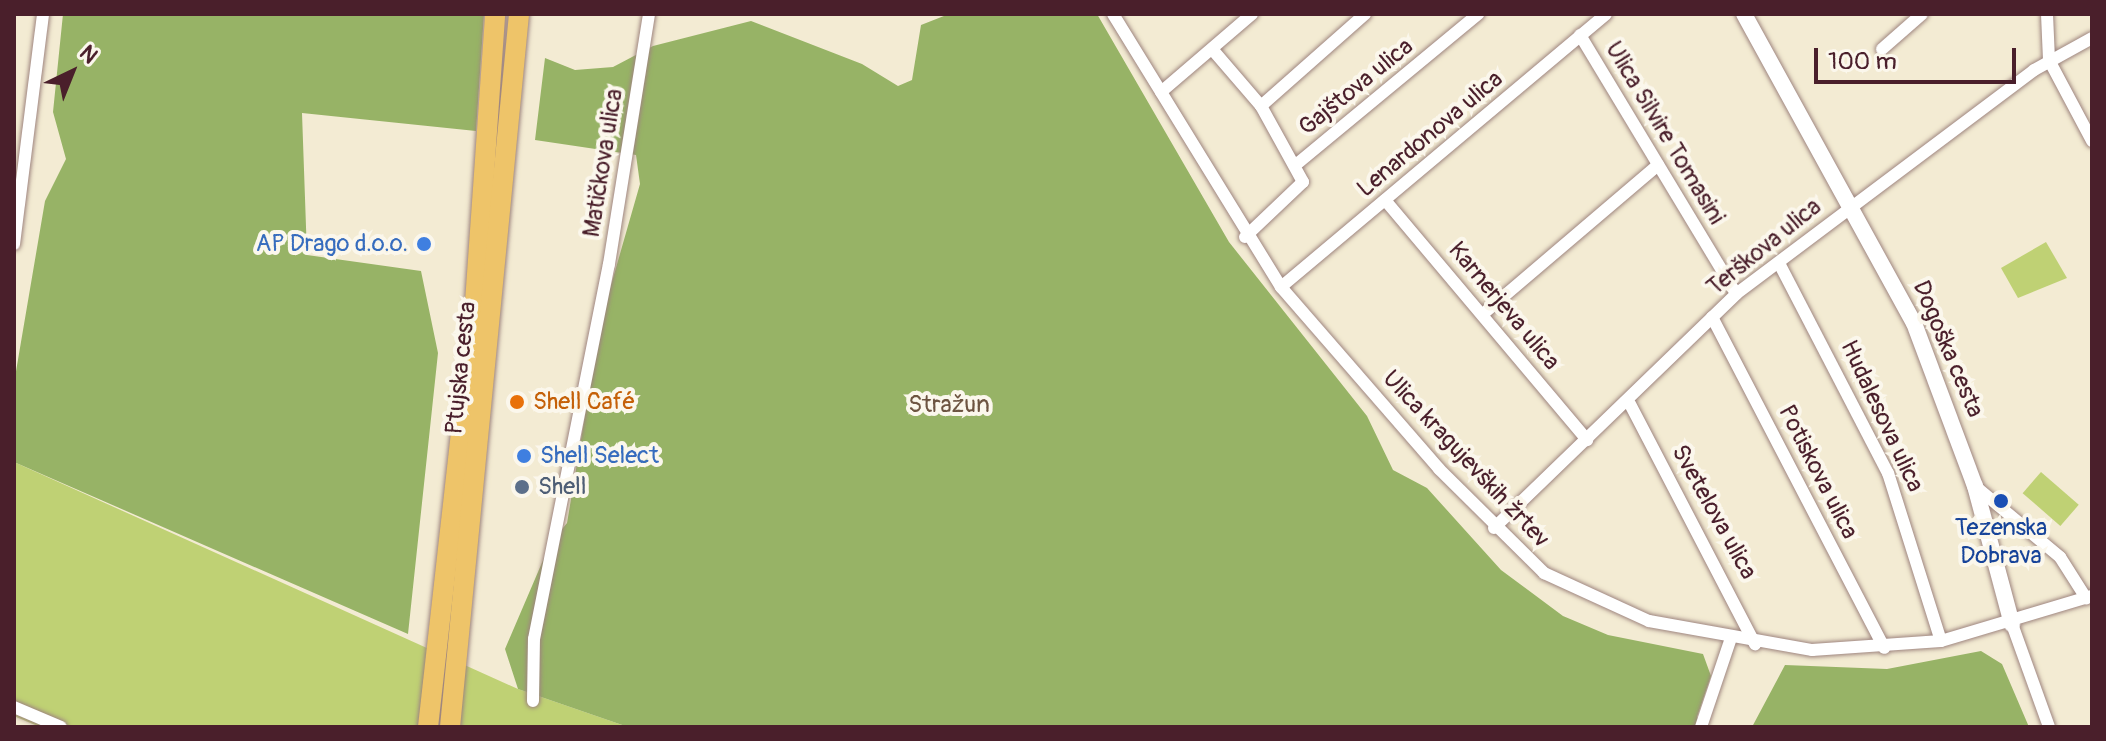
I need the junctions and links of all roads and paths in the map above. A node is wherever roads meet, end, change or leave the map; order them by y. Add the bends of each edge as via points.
1 (43, 14) edge
2 (495, 14) edge
3 (519, 14) edge
4 (649, 14) edge
5 (1129, 14) edge
6 (1252, 14) edge
7 (1365, 14) edge
8 (1478, 14) edge
9 (1606, 14) edge
10 (1744, 14) edge
11 (1922, 14) edge
12 (2047, 14) edge
13 (1115, 19) edge
14 (1580, 35) junction
15 (2092, 38) edge
16 (1212, 49) junction
17 (1882, 49) dead end
18 (2049, 60) junction
19 (1161, 92) junction
20 (1261, 106) junction
21 (2092, 141) edge
22 (1298, 163) junction
23 (1658, 165) junction
24 (1385, 200) junction
25 (1852, 205) junction
26 (1245, 237) junction
27 (14, 244) edge
28 (1779, 263) junction
29 (1281, 287) junction
30 (1736, 294) junction
31 (1483, 314) junction
32 (1712, 317) junction
33 (1630, 404) junction
34 (1587, 440) junction
35 (1975, 486) junction
36 (1494, 528) junction
37 (2089, 597) edge
38 (2012, 624) junction
39 (1730, 641) junction
40 (1941, 641) junction
41 (1755, 644) junction
42 (1884, 648) junction
43 (533, 701) dead end
44 (14, 707) edge
45 (61, 727) edge
46 (428, 727) edge
47 (450, 727) edge
48 (1701, 727) edge
49 (2049, 727) edge

1 - 27 street
2 - 46 main road, Ptujska cesta via 474,317
3 - 47 main road, Ptujska cesta
4 - 43 street, Matičkova ulica via 534,639
5 - 13 street
6 - 16 street
7 - 20 street
8 - 22 street, Gajštova ulica
9 - 14 street, Lenardonova ulica
10 - 25 street, Dogoška cesta
11 - 17 street
12 - 18 street
13 - 19 street, Ulica kragujevških žrtev
14 - 23 street, Ulica Silvire Tomasini
14 - 24 street, Lenardonova ulica
15 - 18 street, Terškova ulica
16 - 19 street
16 - 20 street
18 - 21 street
18 - 25 street, Terškova ulica
19 - 26 street, Ulica kragujevških žrtev
20 - 22 street
22 - 26 street via 1301,189
23 - 30 street, Ulica Silvire Tomasini
23 - 31 street
24 - 29 street, Lenardonova ulica
24 - 31 street, Karnerjeva ulica
25 - 28 street, Terškova ulica
25 - 35 street, Dogoška cesta via 1914,323
26 - 29 street, Ulica kragujevških žrtev
28 - 30 street, Terškova ulica
28 - 40 street, Hudalesova ulica via 1888,473
29 - 36 street, Ulica kragujevških žrtev
30 - 32 street, Terškova ulica
31 - 34 street, Karnerjeva ulica
32 - 33 street, Terškova ulica
32 - 42 street, Potiskova ulica
33 - 34 street, Terškova ulica
33 - 41 street, Svetelova ulica
34 - 36 street, Terškova ulica
35 - 37 street via 2060,557
35 - 38 street, Dogoška cesta
36 - 39 street, Ulica kragujevških žrtev via 1544,573 1608,607
37 - 38 street, Ulica kragujevških žrtev
38 - 40 street, Ulica kragujevških žrtev
38 - 49 street, Dogoška cesta
39 - 41 street, Ulica kragujevških žrtev
39 - 48 street
40 - 42 street, Ulica kragujevških žrtev
41 - 42 street, Ulica kragujevških žrtev
44 - 45 street

